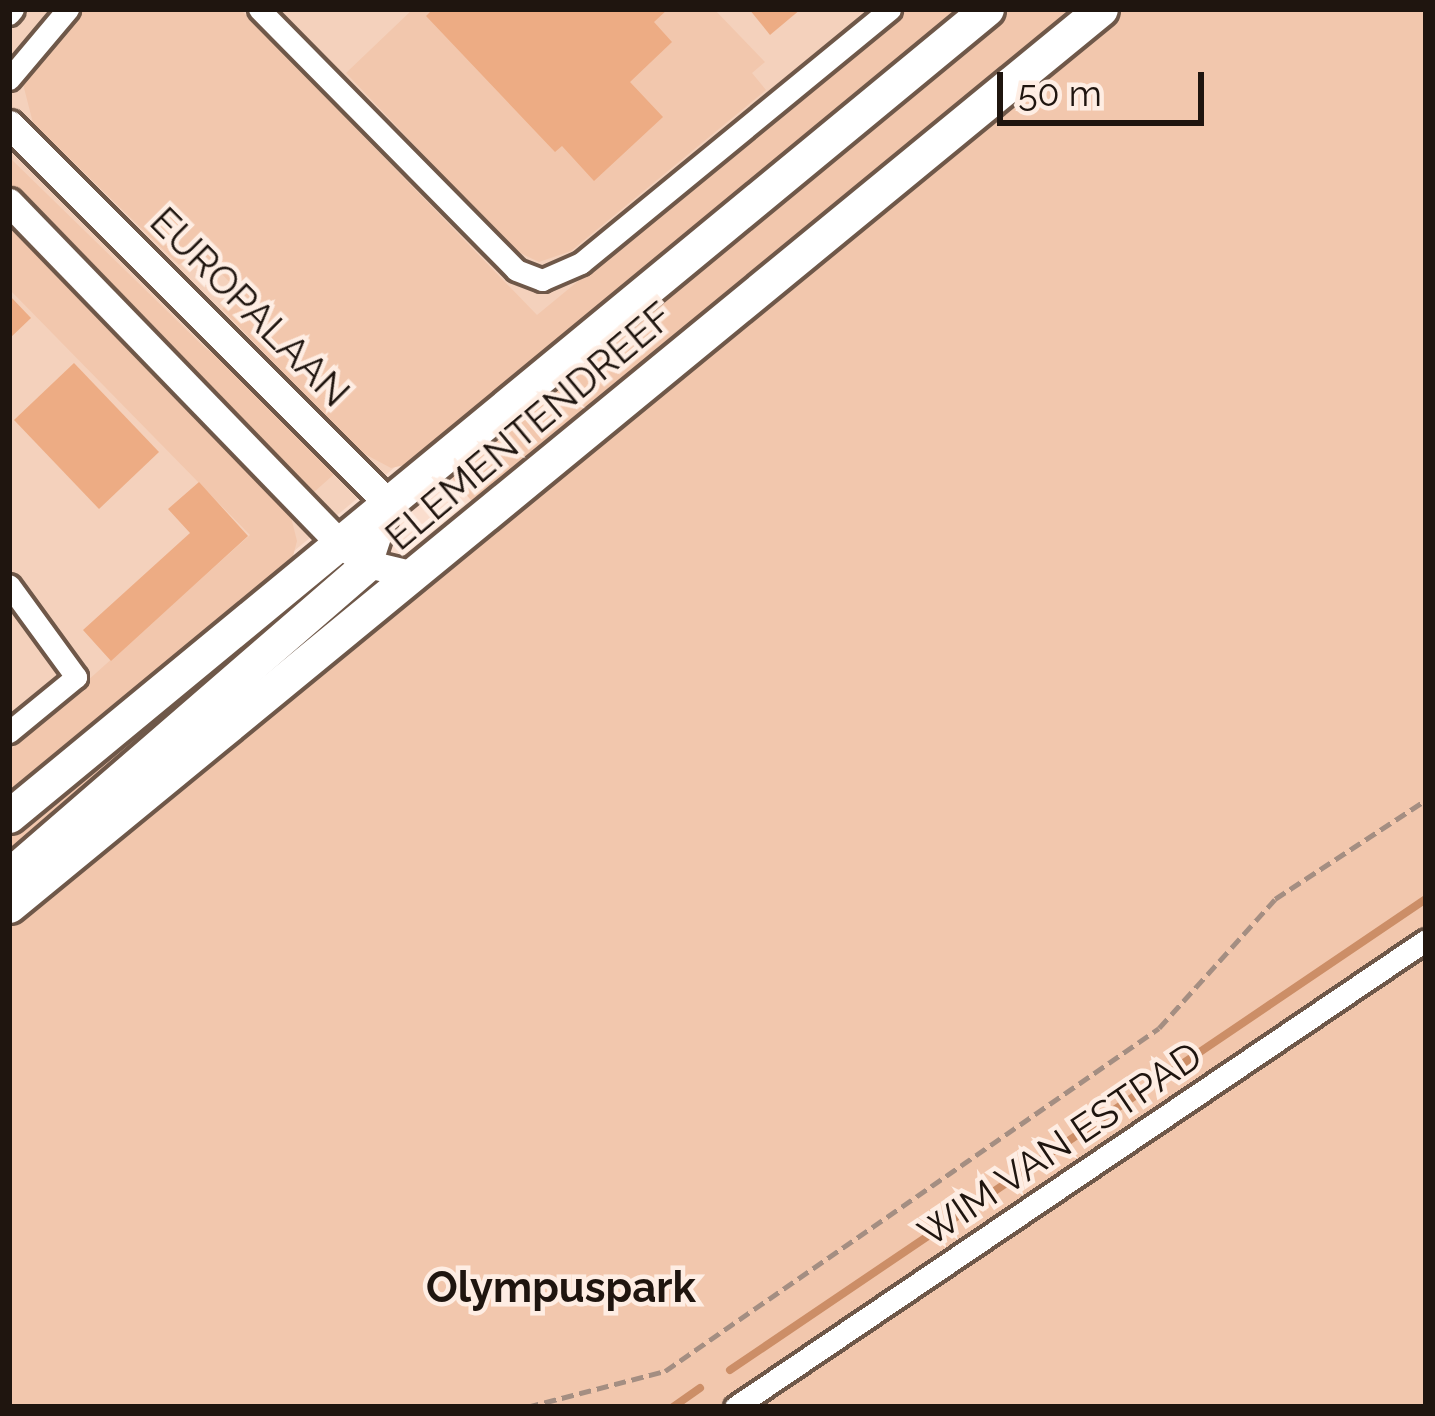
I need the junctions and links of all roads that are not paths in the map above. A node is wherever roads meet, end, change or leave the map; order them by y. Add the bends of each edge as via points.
1 (68, 9) edge
2 (259, 9) edge
3 (890, 9) edge
4 (987, 9) edge
5 (1101, 9) edge
6 (9, 80) edge
7 (9, 124) edge
8 (9, 202) edge
9 (388, 502) junction
10 (339, 543) junction
11 (368, 564) junction
12 (414, 575) junction
13 (9, 585) edge
14 (9, 732) edge
15 (9, 816) edge
16 (9, 875) edge
17 (9, 906) edge
18 (1426, 940) edge
19 (735, 1407) edge

1 - 6 street
2 - 3 street via 516,270 542,280 580,263
4 - 9 main road, ELEMENTENDREEF
5 - 12 main road, ELEMENTENDREEF
7 - 9 street, EUROPALAAN
8 - 10 street
9 - 10 main road, ELEMENTENDREEF
9 - 11 street
10 - 11 street
10 - 15 main road, ELEMENTENDREEF
11 - 12 street
11 - 16 main road
12 - 17 main road, ELEMENTENDREEF
13 - 14 street via 76,677
18 - 19 street, WIM VAN ESTPAD

